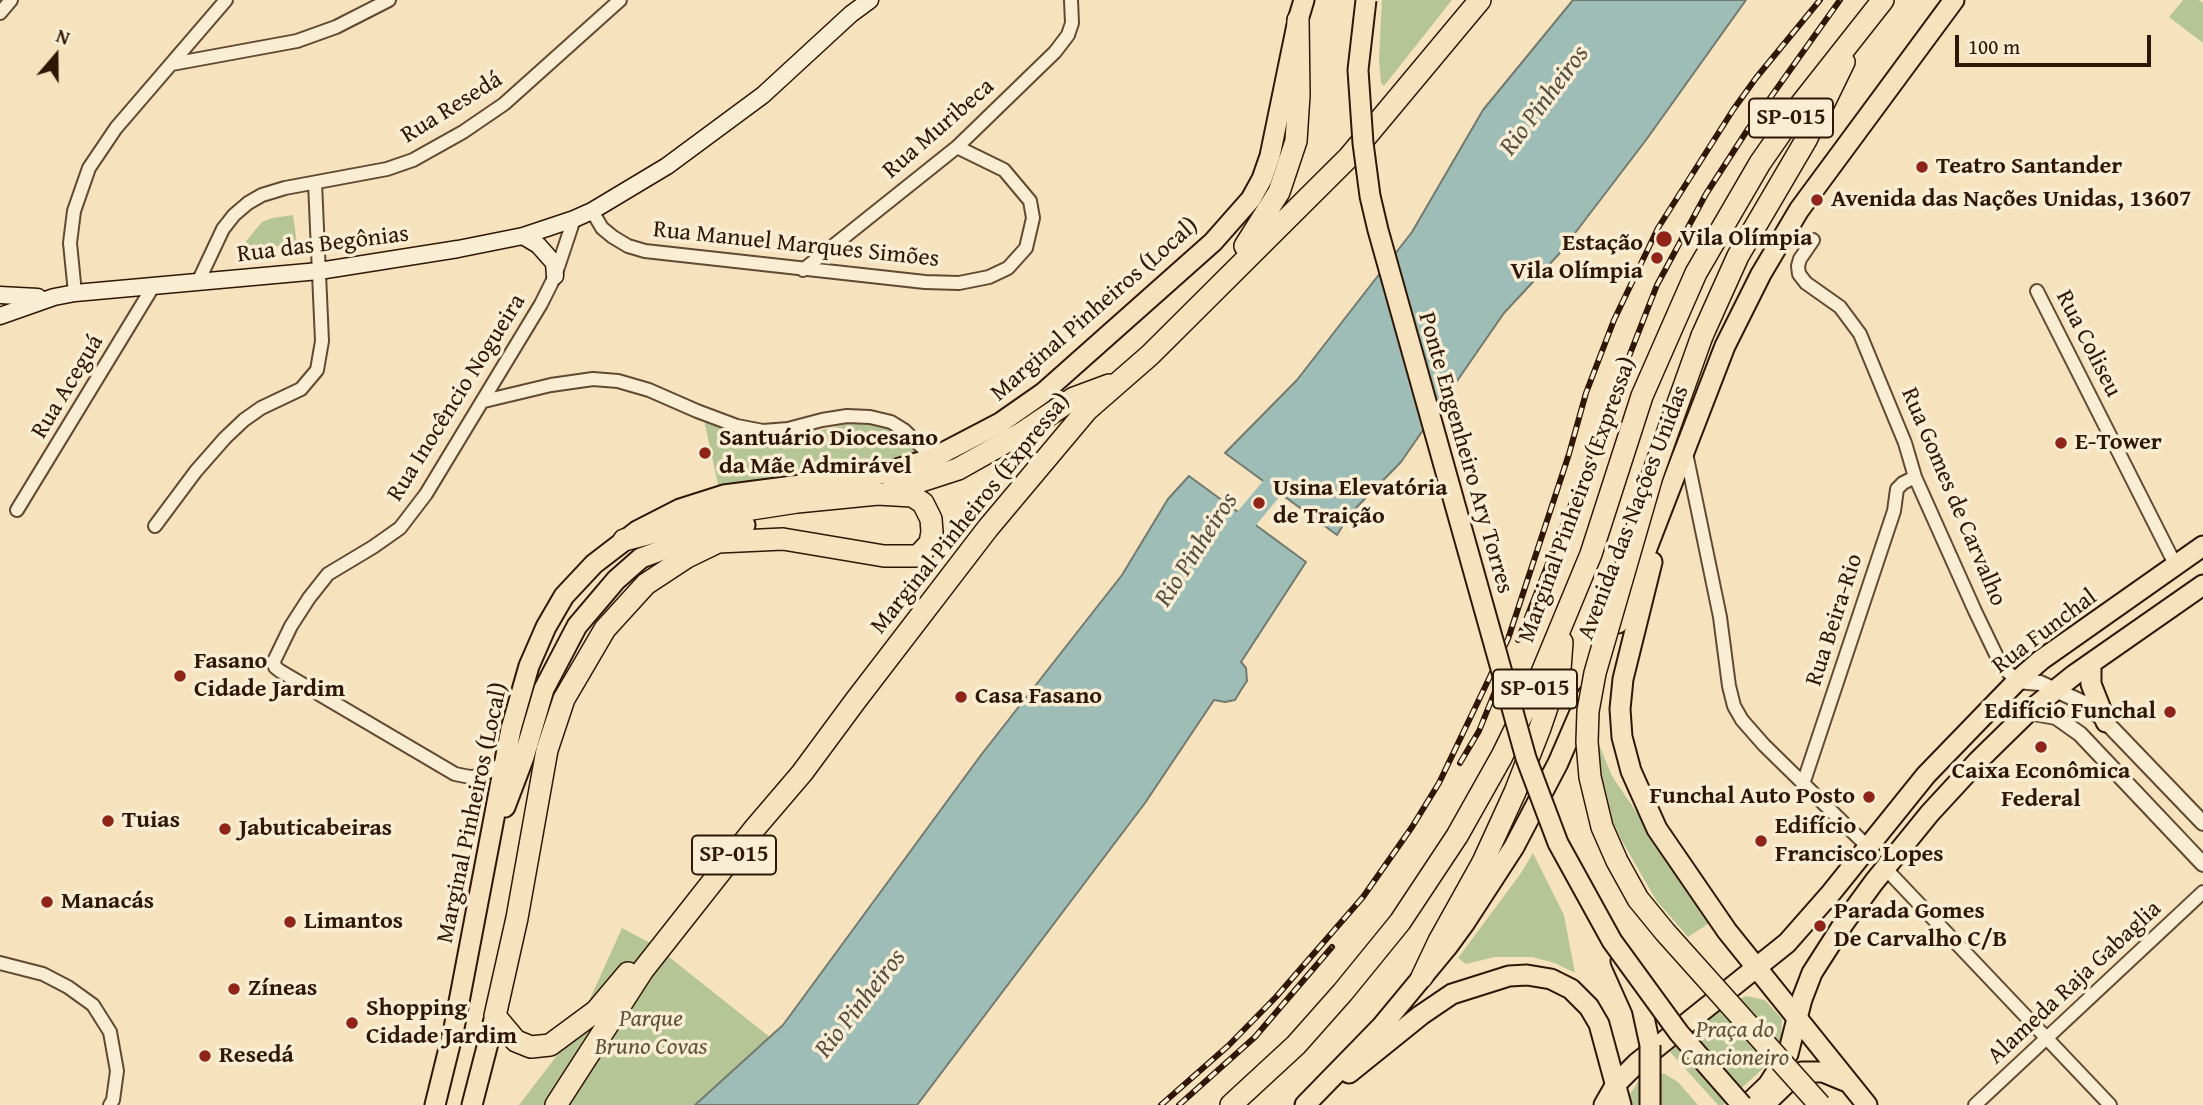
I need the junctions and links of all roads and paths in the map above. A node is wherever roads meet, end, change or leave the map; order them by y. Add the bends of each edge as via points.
1 (11, 0) edge
2 (226, 0) edge
3 (389, 0) edge
4 (604, 0) edge
5 (620, 0) edge
6 (870, 0) edge
7 (1071, 0) edge
8 (1366, 0) edge
9 (1480, 0) edge
10 (1884, 0) edge
11 (1954, 0) edge
12 (854, 7) edge
13 (1301, 10) edge
14 (0, 13) edge
15 (589, 27) junction
16 (1858, 32) junction
17 (172, 64) junction
18 (957, 147) junction
19 (315, 183) junction
20 (592, 211) junction
21 (574, 219) junction
22 (523, 236) junction
23 (1813, 240) dead end
24 (803, 270) junction
25 (319, 271) junction
26 (555, 276) junction
27 (198, 282) junction
28 (154, 285) junction
29 (1217, 287) junction
30 (2037, 291) dead end
31 (75, 293) junction
32 (0, 295) edge
33 (54, 297) junction
34 (0, 316) edge
35 (1120, 381) junction
36 (484, 401) junction
37 (1685, 448) junction
38 (933, 458) junction
39 (1915, 477) junction
40 (878, 494) junction
41 (17, 510) dead end
42 (155, 526) dead end
43 (745, 526) joint
44 (1656, 526) junction
45 (624, 540) junction
46 (718, 542) junction
47 (2203, 546) edge
48 (2176, 566) junction
49 (2203, 585) edge
50 (1564, 621) junction
51 (2091, 663) junction
52 (2017, 681) junction
53 (2055, 689) junction
54 (2028, 712) junction
55 (2106, 722) junction
56 (503, 762) junction
57 (1803, 784) junction
58 (2203, 823) edge
59 (1867, 846) junction
60 (489, 850) junction
61 (2203, 864) edge
62 (1885, 868) junction
63 (2203, 891) edge
64 (673, 932) junction
65 (1612, 941) junction
66 (0, 963) edge
67 (1757, 969) junction
68 (1422, 978) junction
69 (495, 1016) junction
70 (1797, 1020) junction
71 (2047, 1038) junction
72 (1616, 1084) junction
73 (1851, 1087) junction
74 (1307, 1104) edge
75 (110, 1105) edge
76 (435, 1105) edge
77 (472, 1105) edge
78 (556, 1105) edge
79 (1231, 1105) edge
80 (1604, 1105) edge
81 (1621, 1105) edge
82 (1650, 1105) edge
83 (1744, 1105) edge
84 (1764, 1105) edge
85 (1820, 1105) edge
86 (1867, 1105) edge
87 (1975, 1105) edge
88 (2110, 1105) edge

1 - 14 street
2 - 17 street
3 - 17 street via 297,41
4 - 15 street
5 - 15 street, Rua Resedá
6 - 12 main road, Rua das Begônias
7 - 18 street, Rua Muribeca via 1072,23 1055,52
8 - 65 main road, Ponte Engenheiro Ary Torres, bridge via 1358,69 1363,143 1378,230 1526,758 1558,843
9 - 29 highway, Marginal Pinheiros (Expressa) / SP-015 via 1349,157
10 - 16 highway, Marginal Pinheiros (Expressa) / SP-015
11 - 37 main road, Avenida das Nações Unidas via 1793,221 1761,274 1725,346
12 - 20 main road, Rua das Begônias via 763,95 667,166
13 - 29 highway via 1296,141 1279,192
13 - 38 main road, Marginal Pinheiros (Local) via 1270,156 1241,212 1043,393 1000,424
15 - 19 street, Rua Resedá via 504,104 463,132 387,169
16 - 50 highway, Marginal Pinheiros (Expressa) / SP-015 via 1760,163 1696,273 1642,396 1591,554
16 - 85 highway, bridge via 1805,140 1738,256 1702,336 1652,476 1588,711 1590,777 1602,827 1638,899
17 - 31 street via 116,128 89,168 74,211 70,243
18 - 24 street, Rua Muribeca
18 - 24 street, Rua Manuel Marques Simões via 1004,170 1030,201 1031,233 1026,248 1008,268 959,283
19 - 25 street
19 - 27 street, Rua Resedá via 262,195 241,209 223,229
20 - 21 main road, Rua das Begônias
20 - 24 street, Rua Manuel Marques Simões via 613,237 645,251
21 - 22 main road, Rua das Begônias
21 - 26 street, Rua Inocêncio Nogueira
22 - 25 main road, Rua das Begônias
22 - 26 main road via 554,263
23 - 39 street, Rua Gomes de Carvalho via 1800,259 1799,274 1854,324
25 - 27 main road, Rua das Begônias
25 - 42 street via 322,341 317,370 301,388 244,420 196,471
26 - 36 street, Rua Inocêncio Nogueira
27 - 28 main road, Rua das Begônias
28 - 31 main road, Rua das Begônias
28 - 41 street, Rua Aceguá
29 - 35 highway, Marginal Pinheiros (Expressa) / SP-015
30 - 48 street, Rua Coliseu
31 - 33 main road, Rua das Begônias
32 - 33 main road, Rua das Begônias
33 - 34 main road, Rua das Begônias
35 - 40 highway via 1074,398 958,469
35 - 64 highway, Marginal Pinheiros (Expressa) / SP-015 via 1087,410 988,528 802,773
36 - 38 street via 551,385 618,381 737,426 763,431 847,416 891,422
36 - 56 street, Rua Inocêncio Nogueira via 400,528 328,574 309,598 291,626 275,667 455,774 481,776
37 - 44 main road, Avenida das Nações Unidas
37 - 57 street via 1734,706
38 - 45 main road, Marginal Pinheiros (Local) via 877,475 724,495 680,509
39 - 52 street, Rua Gomes de Carvalho via 2001,665
39 - 57 street, Rua Beira-Rio via 1897,489 1894,511
40 - 45 highway via 732,512
40 - 46 highway via 912,496 923,503 932,532 930,543 918,556 884,556 783,539
43 - 46 highway
43 - 60 main road via 720,529 641,558 615,580 577,626 544,689
44 - 67 main road via 1646,590 1623,679 1622,737 1631,771 1657,830
44 - 68 main road, Avenida das Nações Unidas via 1540,800 1495,877
45 - 56 main road, Marginal Pinheiros (Local) via 572,588 546,627 529,666
46 - 69 highway via 646,584 605,629 564,699 547,750
47 - 48 main road, Rua Funchal
48 - 52 main road, Rua Funchal
49 - 51 main road
50 - 68 highway via 1560,669 1540,728 1483,862
50 - 79 highway, Marginal Pinheiros (Expressa) / SP-015 via 1502,756 1457,836 1400,922 1296,1045
51 - 53 main road
51 - 55 main road via 2091,684
52 - 53 street
52 - 59 main road, Rua Funchal via 1926,775
53 - 54 main road
53 - 55 street via 2084,703
54 - 61 street via 2056,717 2080,734
54 - 62 main road via 1930,813
55 - 58 street
56 - 60 main road, Marginal Pinheiros (Local)
57 - 59 street
59 - 67 main road, Rua Funchal via 1810,918
60 - 76 main road, Marginal Pinheiros (Local)
62 - 70 main road via 1812,973
62 - 71 street
63 - 71 street, Alameda Raja Gabaglia
64 - 69 highway via 628,973 596,1011 550,1045 531,1047 516,1041
64 - 78 highway, Marginal Pinheiros (Expressa) / SP-015 via 643,970
65 - 82 main road, bridge via 1642,1008 1650,1045
65 - 83 main road, Ponte Engenheiro Ary Torres, bridge via 1679,1033
66 - 75 street via 43,974 93,1005 110,1032 117,1071
67 - 70 main road
67 - 72 main road, Rua Funchal
68 - 74 main road, Avenida das Nações Unidas
69 - 77 main road
70 - 73 main road
70 - 83 main road via 1788,1054 1768,1085
71 - 87 street, Alameda Raja Gabaglia
71 - 88 street
72 - 74 main road via 1599,1024 1589,1007 1571,989 1551,979 1509,976 1452,994
72 - 80 main road, Rua Funchal
72 - 81 main road
73 - 84 main road via 1830,1074 1802,1072
73 - 86 main road

